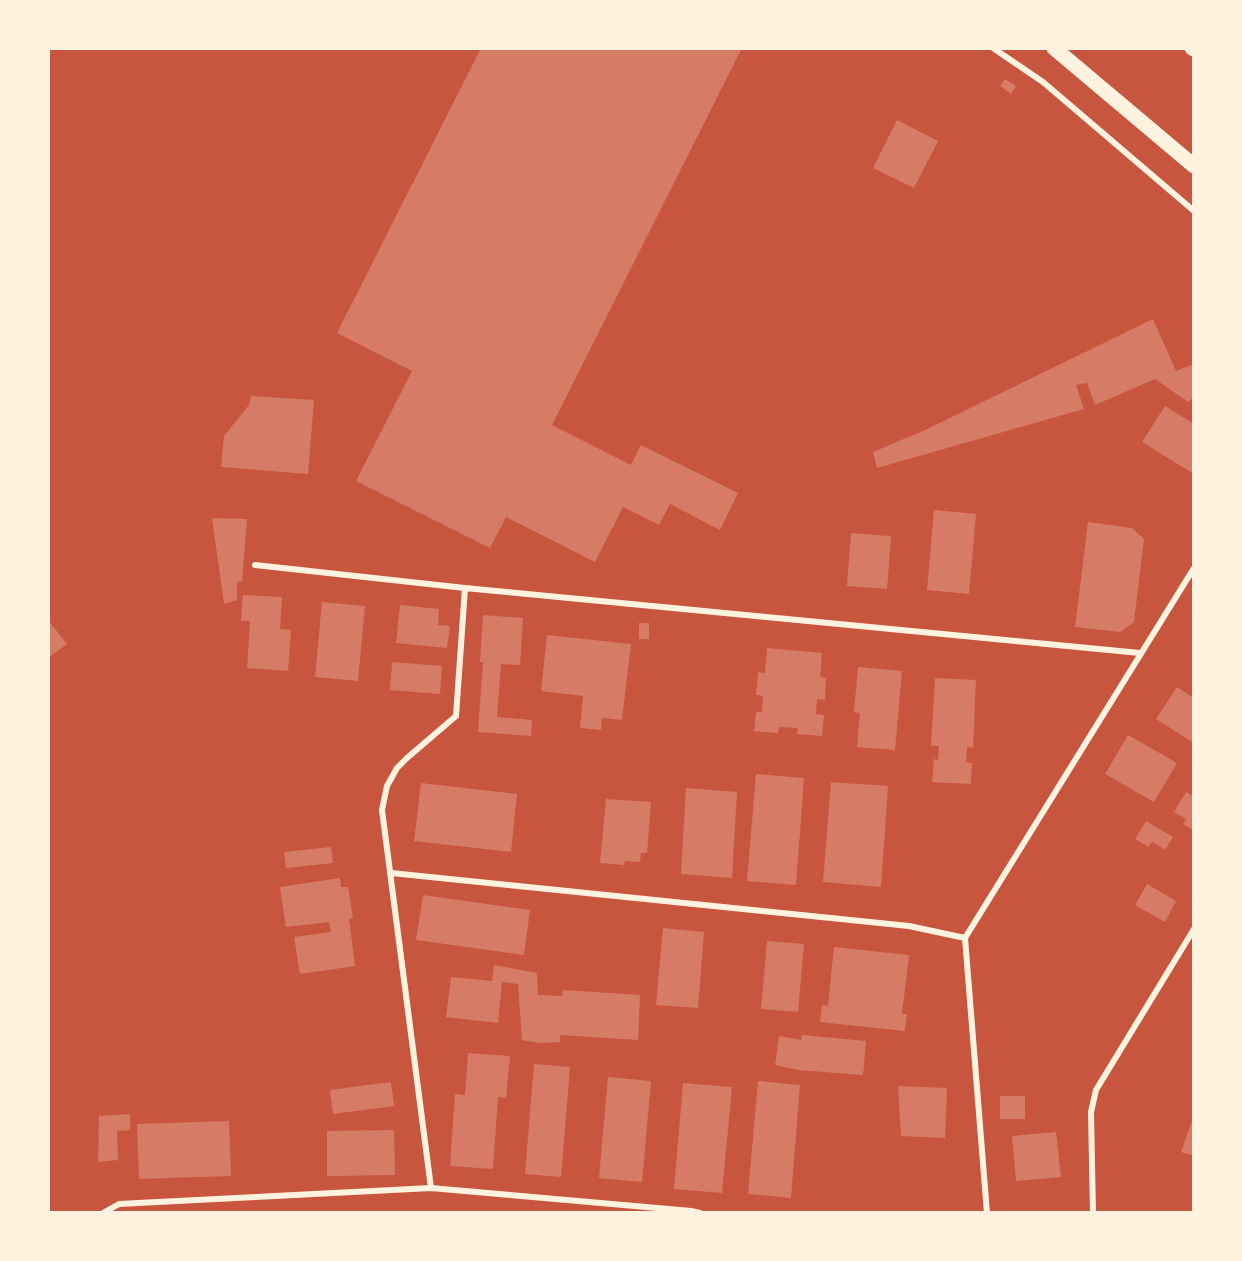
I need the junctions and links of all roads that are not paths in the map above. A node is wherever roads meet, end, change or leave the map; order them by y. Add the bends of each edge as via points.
1 (993, 48) edge
2 (1054, 48) edge
3 (1194, 166) edge
4 (1194, 211) edge
5 (255, 565) dead end
6 (1194, 568) edge
7 (465, 588) junction
8 (1140, 653) junction
9 (391, 873) junction
10 (1194, 929) edge
11 (965, 938) junction
12 (431, 1188) junction
13 (103, 1213) edge
14 (700, 1213) edge
15 (987, 1213) edge
16 (1093, 1213) edge

1 - 4 street via 1043,82
2 - 3 main road
5 - 7 street
6 - 8 street
7 - 8 street
7 - 9 street via 456,716 397,768 387,786 382,810
8 - 11 street
9 - 11 street via 897,925
9 - 12 street
10 - 16 street via 1096,1090 1091,1112
11 - 15 street
12 - 13 street via 119,1204
12 - 14 street

